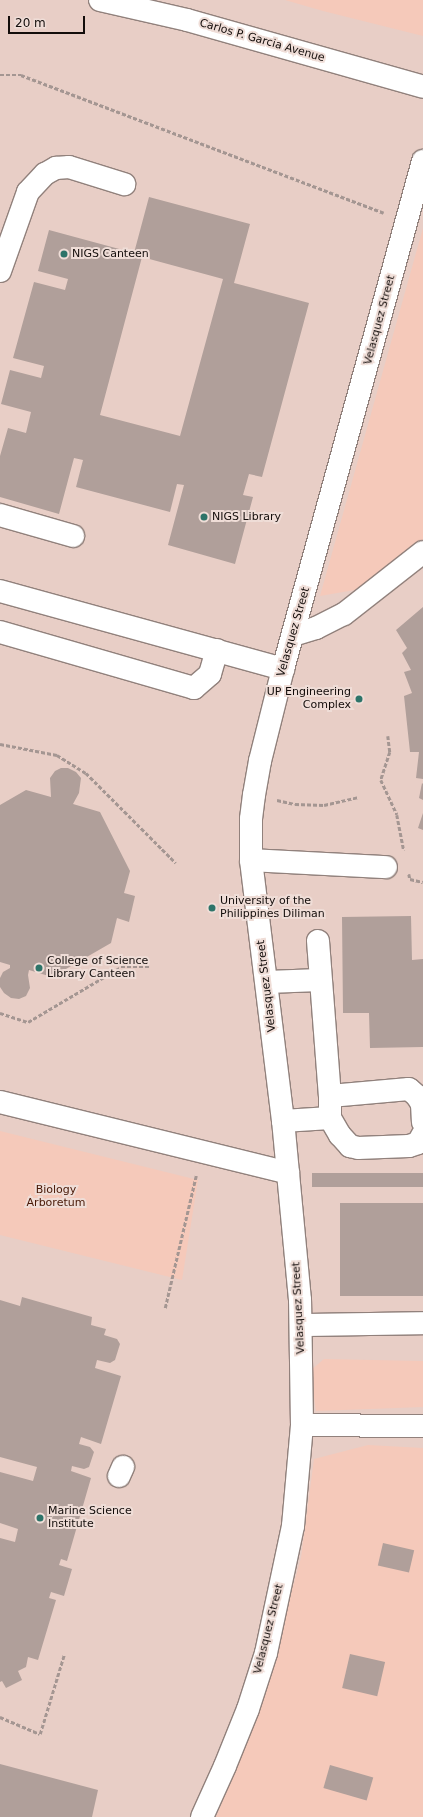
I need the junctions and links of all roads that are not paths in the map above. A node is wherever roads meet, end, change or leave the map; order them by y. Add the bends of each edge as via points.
1 (100, 0) edge
2 (423, 87) edge
3 (423, 161) edge
4 (124, 184) dead end
5 (0, 271) edge
6 (0, 515) edge
7 (73, 536) dead end
8 (423, 552) edge
9 (0, 591) edge
10 (0, 632) edge
11 (293, 635) junction
12 (217, 650) junction
13 (283, 669) junction
14 (251, 860) junction
15 (386, 867) dead end
16 (318, 941) dead end
17 (320, 980) junction
18 (267, 982) junction
19 (330, 1096) junction
20 (0, 1102) edge
21 (330, 1118) junction
22 (282, 1122) junction
23 (423, 1122) edge
24 (416, 1140) edge
25 (288, 1172) junction
26 (423, 1323) edge
27 (302, 1325) junction
28 (302, 1425) junction
29 (423, 1426) edge
30 (202, 1817) edge

1 - 2 street, Carlos P. Garcia Avenue via 187,20
3 - 11 street, Velasquez Street
4 - 5 street via 69,167 56,168 45,174 28,192
6 - 7 street
8 - 11 street via 344,614 316,628
9 - 12 street
10 - 12 street via 194,688 210,674
11 - 13 street, Velasquez Street
12 - 13 street
13 - 14 street, Velasquez Street via 254,795
14 - 15 street
14 - 18 street, Velasquez Street
16 - 17 street
17 - 18 street
17 - 19 street
18 - 22 street, Velasquez Street
19 - 21 street
19 - 23 street via 409,1089 418,1096 422,1104
20 - 25 street
21 - 22 street
21 - 24 street via 350,1146 358,1148
22 - 25 street, Velasquez Street
25 - 27 street, Velasquez Street
26 - 27 street
27 - 28 street, Velasquez Street
28 - 29 street
28 - 30 street, Velasquez Street via 293,1526 266,1653 248,1709

